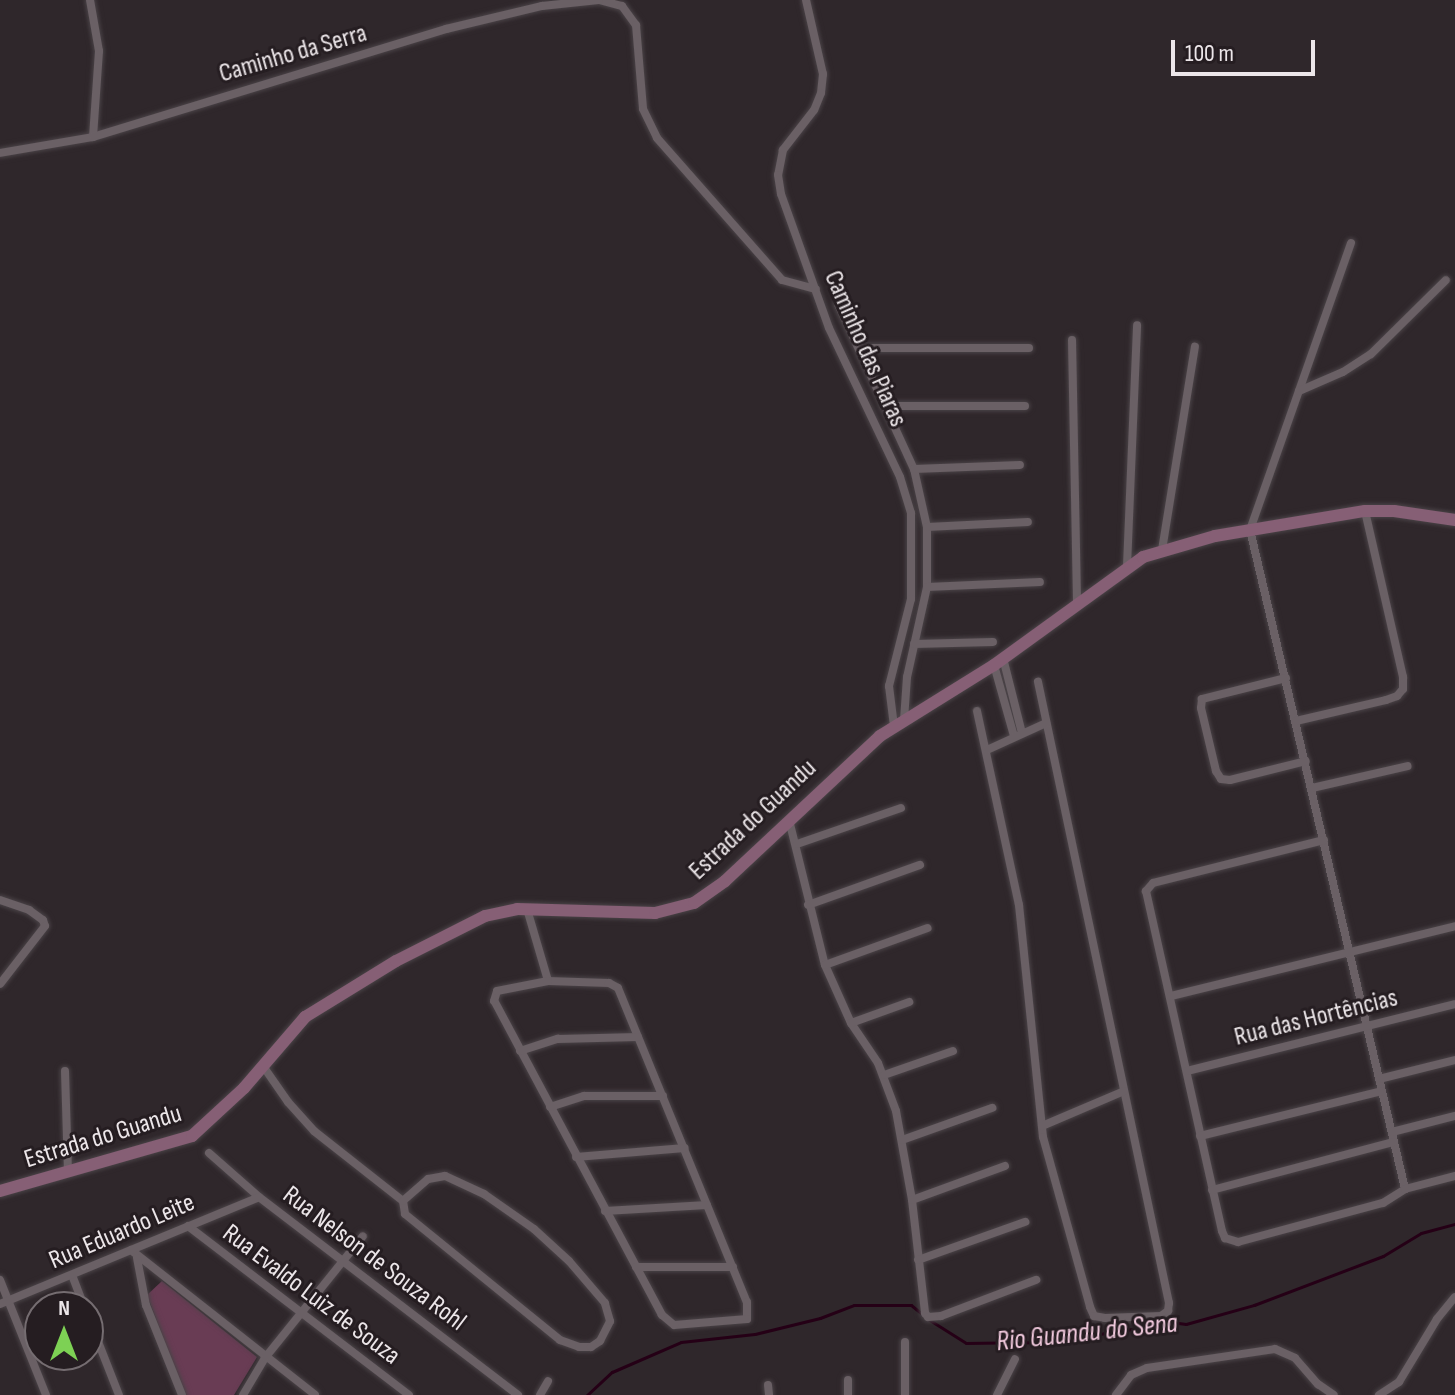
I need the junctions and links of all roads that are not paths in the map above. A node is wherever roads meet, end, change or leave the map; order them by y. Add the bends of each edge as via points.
1 (90, 0) edge
2 (599, 0) edge
3 (633, 0) edge
4 (806, 0) edge
5 (629, 12) junction
6 (93, 137) junction
7 (0, 153) edge
8 (1351, 243) dead end
9 (1446, 280) dead end
10 (816, 289) junction
11 (838, 304) dead end
12 (1137, 325) dead end
13 (1072, 340) dead end
14 (1195, 347) dead end
15 (859, 348) junction
16 (1029, 348) dead end
17 (1299, 391) junction
18 (884, 406) junction
19 (1025, 406) dead end
20 (1020, 465) dead end
21 (914, 469) junction
22 (1365, 511) junction
23 (1455, 520) edge
24 (1028, 522) dead end
25 (927, 527) junction
26 (1250, 530) junction
27 (1162, 550) junction
28 (1127, 566) junction
29 (1040, 582) dead end
30 (927, 587) junction
31 (1077, 606) junction
32 (993, 642) dead end
33 (914, 644) junction
34 (998, 662) junction
35 (1286, 678) junction
36 (1038, 682) dead end
37 (977, 711) dead end
38 (1296, 721) junction
39 (899, 723) junction
40 (1046, 723) junction
41 (1018, 734) junction
42 (987, 750) junction
43 (1306, 761) junction
44 (1408, 766) dead end
45 (1312, 788) junction
46 (901, 808) dead end
47 (789, 820) junction
48 (1324, 840) junction
49 (797, 844) junction
50 (920, 865) dead end
51 (0, 900) edge
52 (808, 905) junction
53 (527, 909) junction
54 (1455, 926) edge
55 (928, 928) dead end
56 (1350, 950) junction
57 (825, 965) junction
58 (548, 981) junction
59 (0, 984) edge
60 (1171, 996) junction
61 (909, 1002) dead end
62 (1455, 1004) edge
63 (851, 1023) junction
64 (1367, 1026) junction
65 (638, 1037) junction
66 (520, 1051) junction
67 (953, 1051) dead end
68 (1455, 1060) edge
69 (263, 1066) junction
70 (65, 1071) dead end
71 (1187, 1071) junction
72 (884, 1075) junction
73 (1379, 1079) junction
74 (1124, 1091) junction
75 (1382, 1091) junction
76 (663, 1096) junction
77 (550, 1107) junction
78 (992, 1108) dead end
79 (1455, 1116) edge
80 (1042, 1126) junction
81 (1392, 1132) junction
82 (1200, 1136) junction
83 (902, 1140) junction
84 (1394, 1142) junction
85 (685, 1148) junction
86 (209, 1153) dead end
87 (576, 1157) junction
88 (1005, 1166) dead end
89 (68, 1170) junction
90 (1455, 1176) edge
91 (1405, 1189) junction
92 (1212, 1190) junction
93 (0, 1191) edge
94 (259, 1197) junction
95 (912, 1200) junction
96 (403, 1201) junction
97 (707, 1205) junction
98 (605, 1211) junction
99 (1025, 1222) dead end
100 (188, 1226) junction
101 (363, 1236) dead end
102 (131, 1250) junction
103 (137, 1258) junction
104 (344, 1259) junction
105 (918, 1260) junction
106 (636, 1267) junction
107 (733, 1267) junction
108 (72, 1275) junction
109 (0, 1280) edge
110 (1036, 1280) dead end
111 (78, 1291) edge
112 (1455, 1297) edge
113 (4, 1302) edge
114 (304, 1313) junction
115 (905, 1342) dead end
116 (104, 1357) edge
117 (265, 1358) junction
118 (1015, 1359) dead end
119 (848, 1380) dead end
120 (548, 1381) dead end
121 (46, 1395) edge
122 (119, 1395) edge
123 (182, 1395) edge
124 (243, 1395) edge
125 (315, 1395) edge
126 (409, 1395) edge
127 (518, 1395) edge
128 (540, 1395) edge
129 (848, 1395) edge
130 (905, 1395) edge
131 (997, 1395) edge
132 (1116, 1395) edge
133 (1334, 1395) edge
134 (1379, 1395) edge

1 - 6 street via 99,51
2 - 5 street, Caminho da Serra
2 - 6 street, Caminho da Serra via 542,6 446,29
3 - 5 street
4 - 10 street, Caminho das Piaras via 823,74 821,93 783,150 778,175
5 - 10 street via 640,37 641,92 651,130 782,280
6 - 7 street, Caminho da Serra
8 - 17 street
9 - 17 street via 1371,354
10 - 39 street, Caminho das Piaras via 911,513 911,599 889,686
11 - 15 street
12 - 28 street
13 - 31 street
14 - 27 street
15 - 16 street
15 - 18 street
17 - 26 street
18 - 19 street
18 - 21 street
20 - 21 street
21 - 25 street
22 - 23 street, Estrada do Guandu
22 - 26 street, Estrada do Guandu
22 - 38 street via 1403,689 1386,700
24 - 25 street
25 - 30 street
26 - 27 street, Estrada do Guandu
26 - 35 street
27 - 28 street, Estrada do Guandu
28 - 31 street, Estrada do Guandu
29 - 30 street
30 - 33 street
31 - 34 street, Estrada do Guandu
32 - 33 street
33 - 39 street
34 - 39 street, Estrada do Guandu
34 - 41 street
35 - 38 street
35 - 43 street via 1201,701 1216,771 1221,779 1230,780
36 - 40 street
37 - 42 street
38 - 43 street
39 - 47 street, Estrada do Guandu via 847,763
40 - 41 street
40 - 74 street
41 - 42 street
42 - 80 street via 1019,905
43 - 45 street
44 - 45 street
45 - 48 street
46 - 49 street
47 - 49 street
47 - 53 street, Estrada do Guandu via 715,890 681,908 655,913
48 - 56 street
48 - 60 street via 1148,887
49 - 52 street
50 - 52 street
51 - 59 street via 29,910 45,926
52 - 57 street
53 - 58 street
53 - 69 street, Estrada do Guandu via 485,916 340,993 305,1017
54 - 56 street
55 - 57 street
56 - 60 street
56 - 64 street
57 - 63 street
58 - 65 street via 616,985
58 - 66 street via 495,995
60 - 71 street
61 - 63 street
62 - 64 street, Rua das Hortências
63 - 72 street
64 - 71 street, Rua das Hortências
64 - 73 street
65 - 66 street via 558,1039
65 - 76 street
66 - 77 street
67 - 72 street
68 - 73 street
69 - 89 street, Estrada do Guandu via 192,1136
69 - 96 street via 314,1131
70 - 89 street
71 - 82 street
72 - 83 street
73 - 75 street
74 - 80 street
74 - 80 street via 1169,1303 1161,1316 1105,1318 1092,1312
75 - 81 street
75 - 82 street
76 - 77 street via 584,1096
76 - 85 street
77 - 87 street
78 - 83 street
79 - 81 street
81 - 84 street
82 - 92 street
83 - 95 street
84 - 91 street
84 - 92 street
85 - 87 street
85 - 97 street
86 - 94 street, Rua Nelson de Souza Rohl
87 - 98 street
88 - 95 street
89 - 93 street, Estrada do Guandu
90 - 91 street
91 - 92 street via 1383,1203 1238,1242 1225,1238
94 - 100 street, Rua Eduardo Leite
94 - 104 street, Rua Nelson de Souza Rohl
95 - 105 street
96 - 96 street via 428,1179 445,1176 484,1194 534,1229 605,1303 610,1321 600,1341 579,1347 560,1340 405,1214
97 - 98 street
97 - 107 street
98 - 106 street
99 - 105 street
100 - 102 street, Rua Eduardo Leite
100 - 114 street, Rua Evaldo Luiz de Souza
101 - 104 street
102 - 103 street
102 - 108 street, Rua Eduardo Leite
103 - 117 street
103 - 123 street via 140,1284
104 - 114 street
104 - 127 street, Rua Nelson de Souza Rohl
105 - 110 street via 925,1313 933,1318
106 - 107 street
106 - 107 street via 662,1315 674,1325 747,1319 747,1302
108 - 111 street
108 - 113 street, Rua Eduardo Leite
109 - 113 street
112 - 134 street via 1399,1382
113 - 121 street
114 - 117 street
114 - 126 street, Rua Evaldo Luiz de Souza
115 - 130 street
116 - 122 street
117 - 124 street
117 - 125 street
118 - 131 street
119 - 129 street
120 - 128 street
132 - 133 street via 1131,1375 1147,1368 1275,1349 1295,1358

